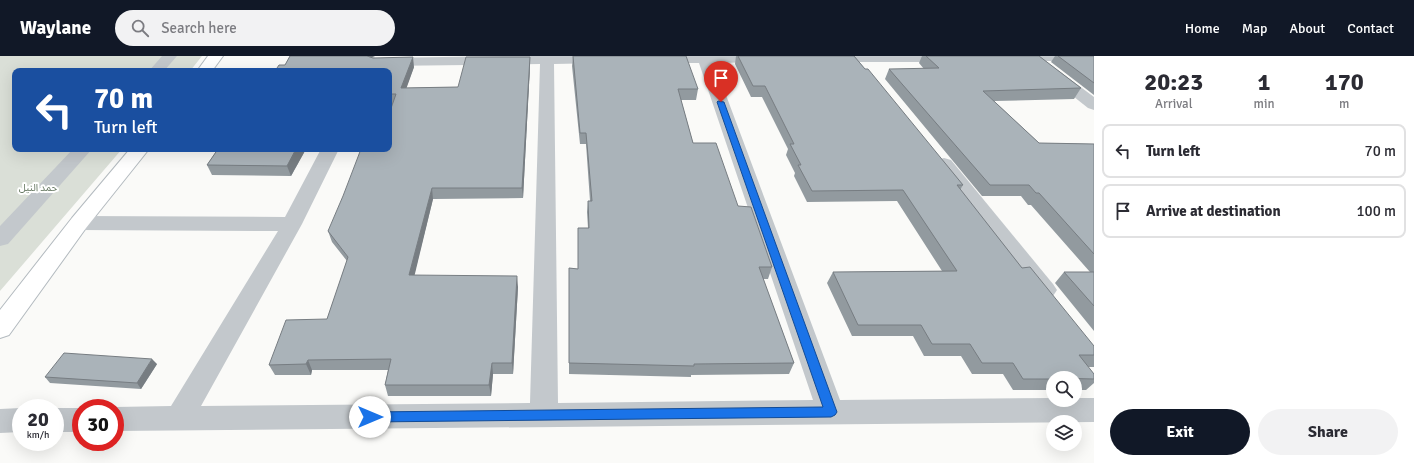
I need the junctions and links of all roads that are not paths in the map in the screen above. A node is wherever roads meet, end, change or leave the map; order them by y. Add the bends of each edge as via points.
1 (170, 56) edge
2 (216, 56) edge
3 (704, 57) edge
4 (857, 57) edge
5 (1001, 57) edge
6 (1032, 57) edge
7 (1094, 57) edge
8 (547, 58) edge
9 (782, 58) edge
10 (812, 58) edge
11 (962, 58) edge
12 (618, 59) edge
13 (642, 59) edge
14 (374, 63) edge
15 (159, 68) edge
16 (206, 68) edge
17 (873, 77) edge
18 (1094, 105) edge
19 (80, 152) edge
20 (138, 152) edge
21 (328, 152) edge
22 (934, 152) edge
23 (79, 223) junction
24 (292, 224) junction
25 (0, 240) edge
26 (1054, 301) edge
27 (0, 328) edge
28 (1094, 410) edge
29 (831, 412) junction
30 (544, 416) junction
31 (180, 418) junction
32 (124, 419) edge
33 (12, 420) edge
34 (0, 421) edge

1 - 15 street
2 - 16 street
3 - 9 street
3 - 13 street
3 - 29 street
4 - 10 street
4 - 11 street
4 - 17 street
5 - 6 street
6 - 7 street
6 - 18 street
8 - 12 street
8 - 14 street
8 - 30 street
19 - 25 street
20 - 23 street
21 - 24 street
22 - 26 street
23 - 24 street
23 - 27 street
24 - 31 street
28 - 29 street
29 - 30 street
30 - 31 street
31 - 32 street
33 - 34 street

